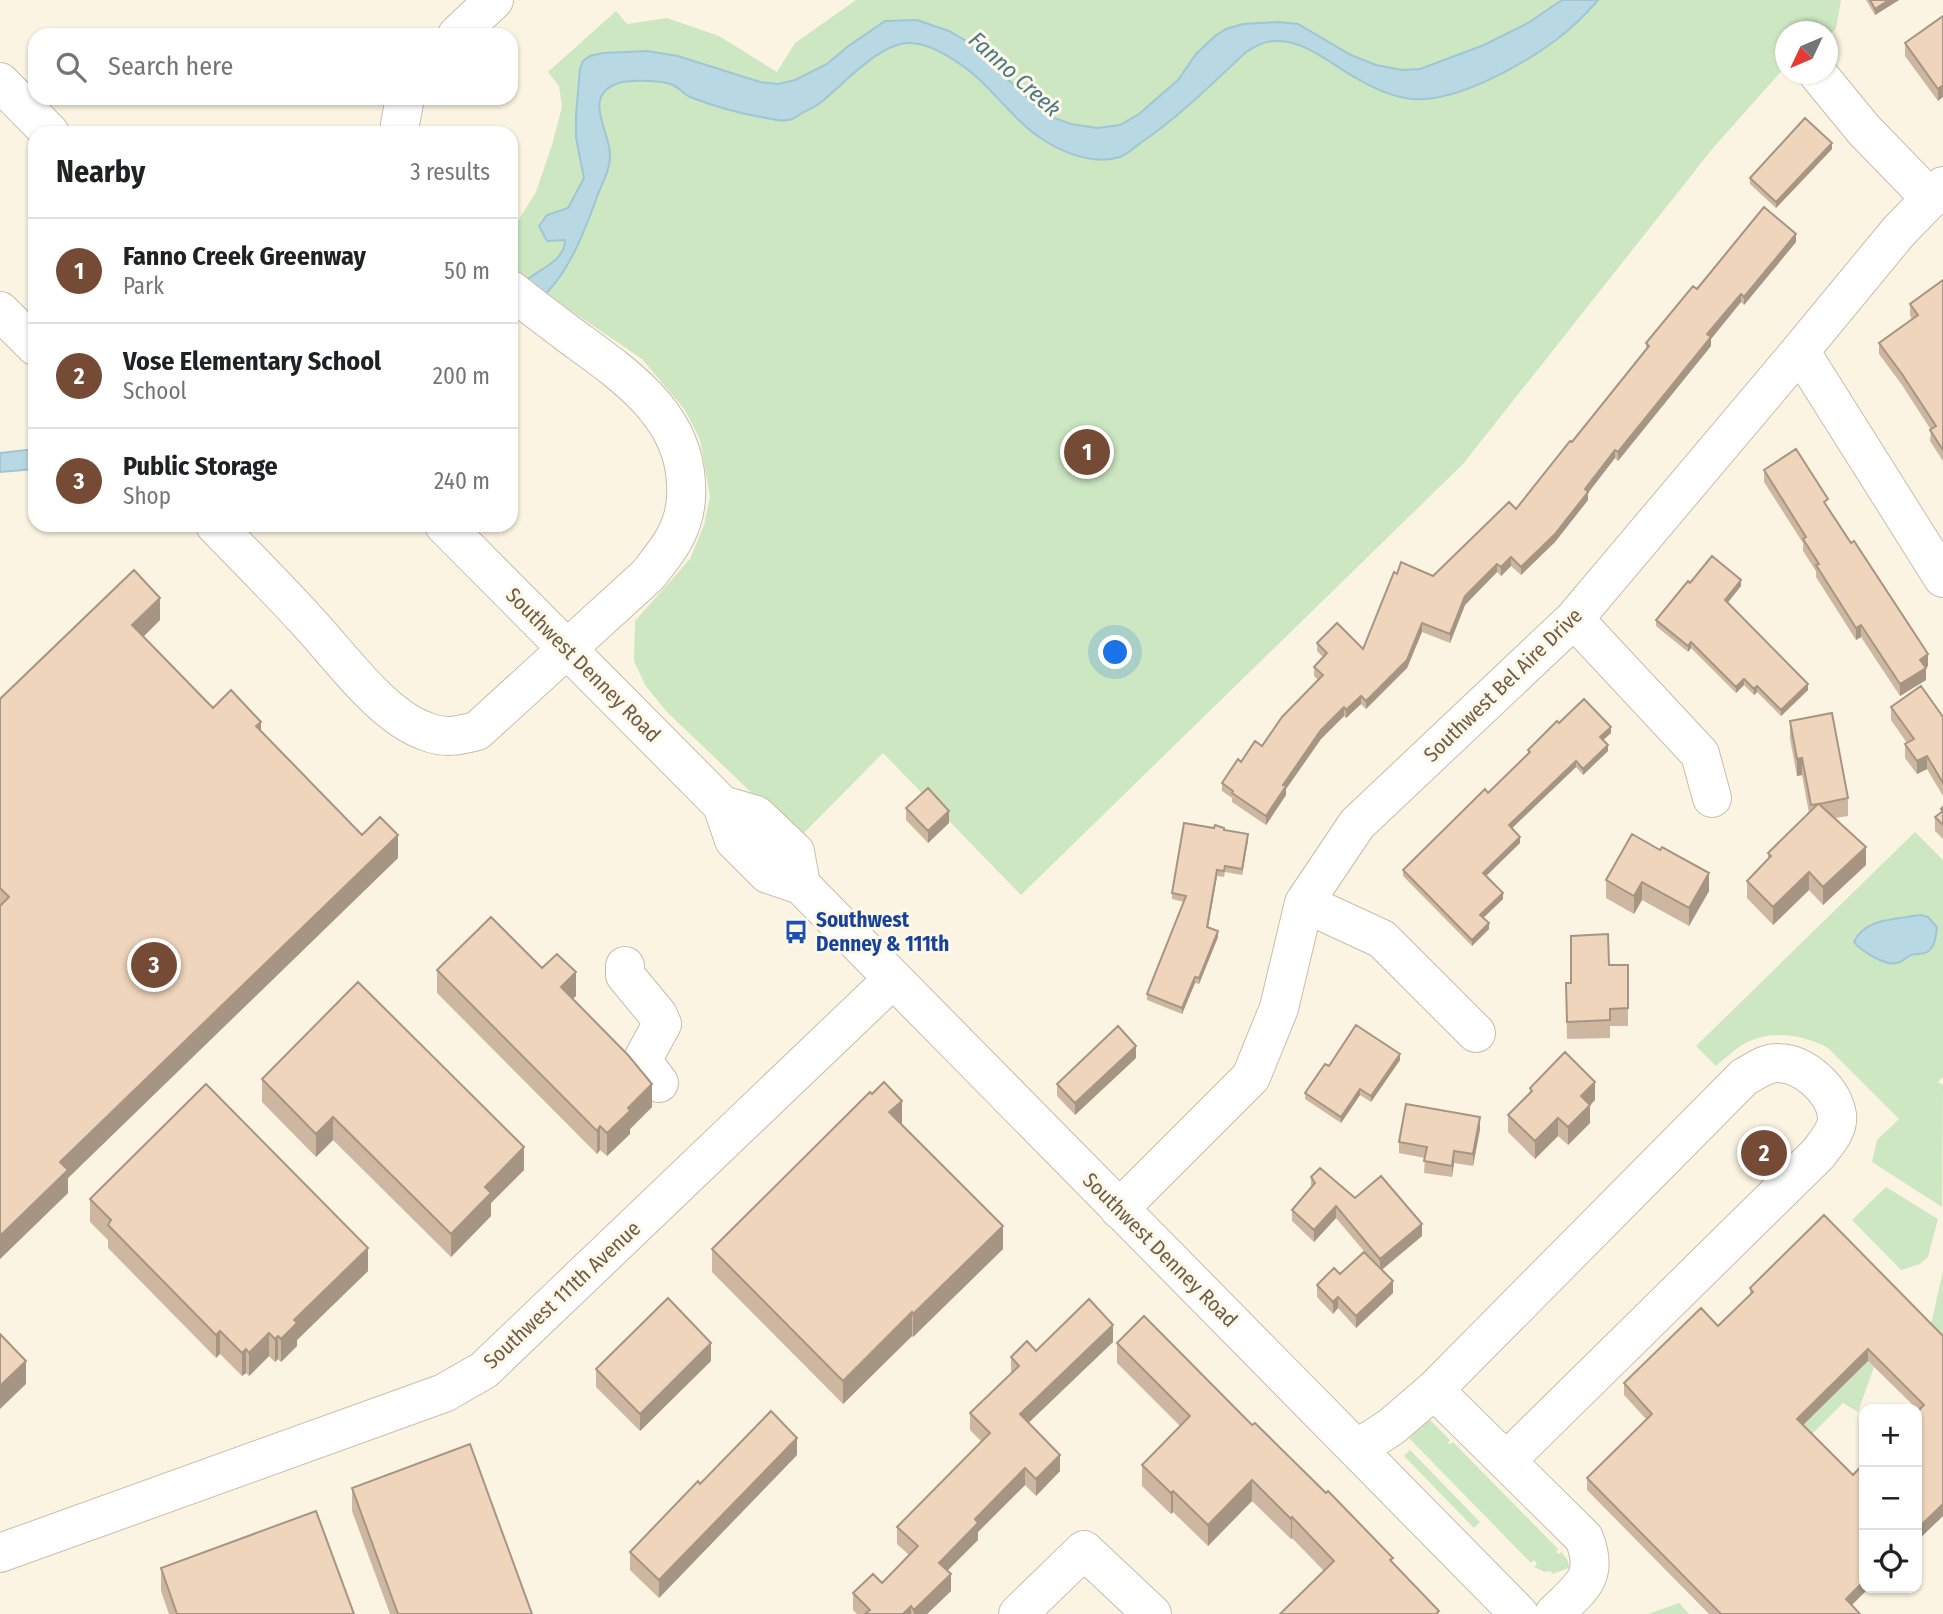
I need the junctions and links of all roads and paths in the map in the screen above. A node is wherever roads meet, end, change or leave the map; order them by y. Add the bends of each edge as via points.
1 (495, 0) edge
2 (465, 28) edge
3 (0, 82) edge
4 (1826, 84) edge
5 (404, 105) edge
6 (42, 125) edge
7 (400, 126) edge
8 (1937, 192) edge
9 (518, 295) edge
10 (0, 311) edge
11 (28, 339) edge
12 (1801, 351) junction
13 (222, 532) edge
14 (451, 532) edge
15 (1943, 578) edge
16 (1574, 619) junction
17 (567, 649) junction
18 (1712, 798) dead end
19 (1304, 903) junction
20 (625, 966) dead end
21 (893, 979) junction
22 (1476, 1033) dead end
23 (659, 1083) dead end
24 (1119, 1209) junction
25 (1434, 1390) junction
26 (1357, 1449) junction
27 (1506, 1461) junction
28 (0, 1553) edge
29 (1018, 1614) edge
30 (1152, 1614) edge
31 (1519, 1614) edge
32 (1554, 1614) edge

1 - 2 street
3 - 6 street
4 - 8 street via 1864,130
5 - 7 street
8 - 12 street, Southwest Bel Aire Drive via 1899,231
9 - 17 street via 646,395 669,425 683,455 687,488 682,520 670,546 648,575
10 - 11 street
12 - 15 street
12 - 16 street, Southwest Bel Aire Drive
13 - 17 street via 363,684 393,713 424,731 453,738 477,731
14 - 17 street, Southwest Denney Road
16 - 18 street via 1700,754
16 - 19 street, Southwest Bel Aire Drive via 1357,824
17 - 21 street, Southwest Denney Road via 722,805 756,815 795,852 801,885
19 - 22 street via 1382,939
19 - 24 street, Southwest Bel Aire Drive via 1279,1008 1251,1077
20 - 23 street via 625,975 662,1024 644,1057
21 - 24 street, Southwest Denney Road
21 - 28 street, Southwest 111th Avenue via 484,1370 440,1394
24 - 26 street, Southwest Denney Road
25 - 26 street
25 - 27 street
25 - 27 street via 1744,1077 1778,1063 1795,1066 1815,1078 1831,1098 1838,1117 1832,1137
26 - 31 street, Southwest Denney Road
27 - 32 street via 1584,1538 1590,1554 1590,1573
29 - 30 street via 1084,1550

